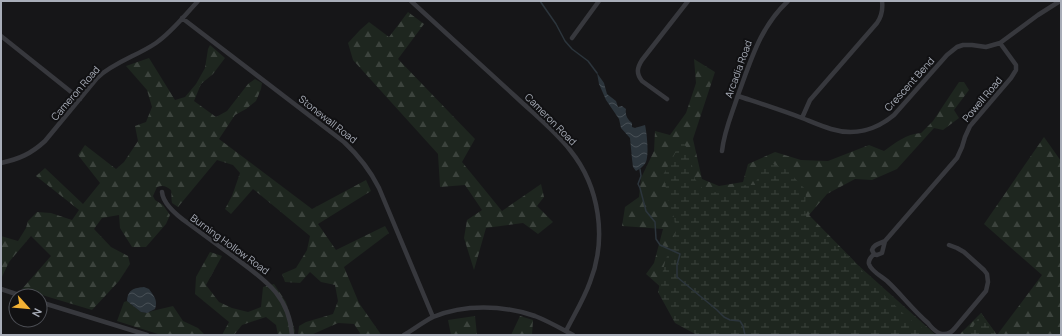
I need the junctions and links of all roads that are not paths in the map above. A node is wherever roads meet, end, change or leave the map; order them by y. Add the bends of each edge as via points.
1 (198, 1) edge
2 (411, 1) edge
3 (599, 1) edge
4 (688, 1) edge
5 (788, 1) edge
6 (882, 1) edge
7 (1060, 1) edge
8 (182, 18) junction
9 (1, 36) edge
10 (572, 38) dead end
11 (1000, 43) junction
12 (738, 96) junction
13 (80, 99) junction
14 (667, 99) dead end
15 (802, 118) junction
16 (722, 151) dead end
17 (1, 163) edge
18 (162, 192) dead end
19 (885, 241) junction
20 (949, 245) dead end
21 (874, 254) junction
22 (48, 304) edge
23 (433, 317) junction
24 (566, 331) junction
25 (147, 335) edge
26 (292, 335) edge
27 (404, 335) edge
28 (573, 335) edge
29 (946, 335) edge

1 - 8 street, Cameron Road
2 - 24 street, Cameron Road via 563,142 588,179 598,212 597,258 588,286
3 - 10 street
4 - 14 street via 637,68 642,81
5 - 12 street, Arcadia Road via 758,42
6 - 15 street via 880,19 810,100
7 - 11 street
8 - 13 street, Cameron Road via 158,42 104,72
8 - 23 street, Stonewall Road via 344,142 361,159 379,188
9 - 13 street
11 - 15 street, Crescent Bend via 986,47 963,45 952,50 894,115 875,127 858,132 844,132
11 - 19 street, Powell Road via 1016,65 1016,70 970,126 957,158
12 - 15 street, Crescent Bend
12 - 16 street, Arcadia Road via 725,132
13 - 17 street, Cameron Road via 39,147 23,157
18 - 26 street, Burning Hollow Road via 164,200 179,217 272,288 287,312
19 - 21 street, Powell Road via 882,253
19 - 21 street, Powell Road via 873,247
20 - 29 street via 960,250 984,270 988,282 986,290 960,323
21 - 29 street via 868,262 869,266 936,331
22 - 25 street
23 - 24 street via 461,310 497,308 546,320
23 - 27 street
24 - 28 street

